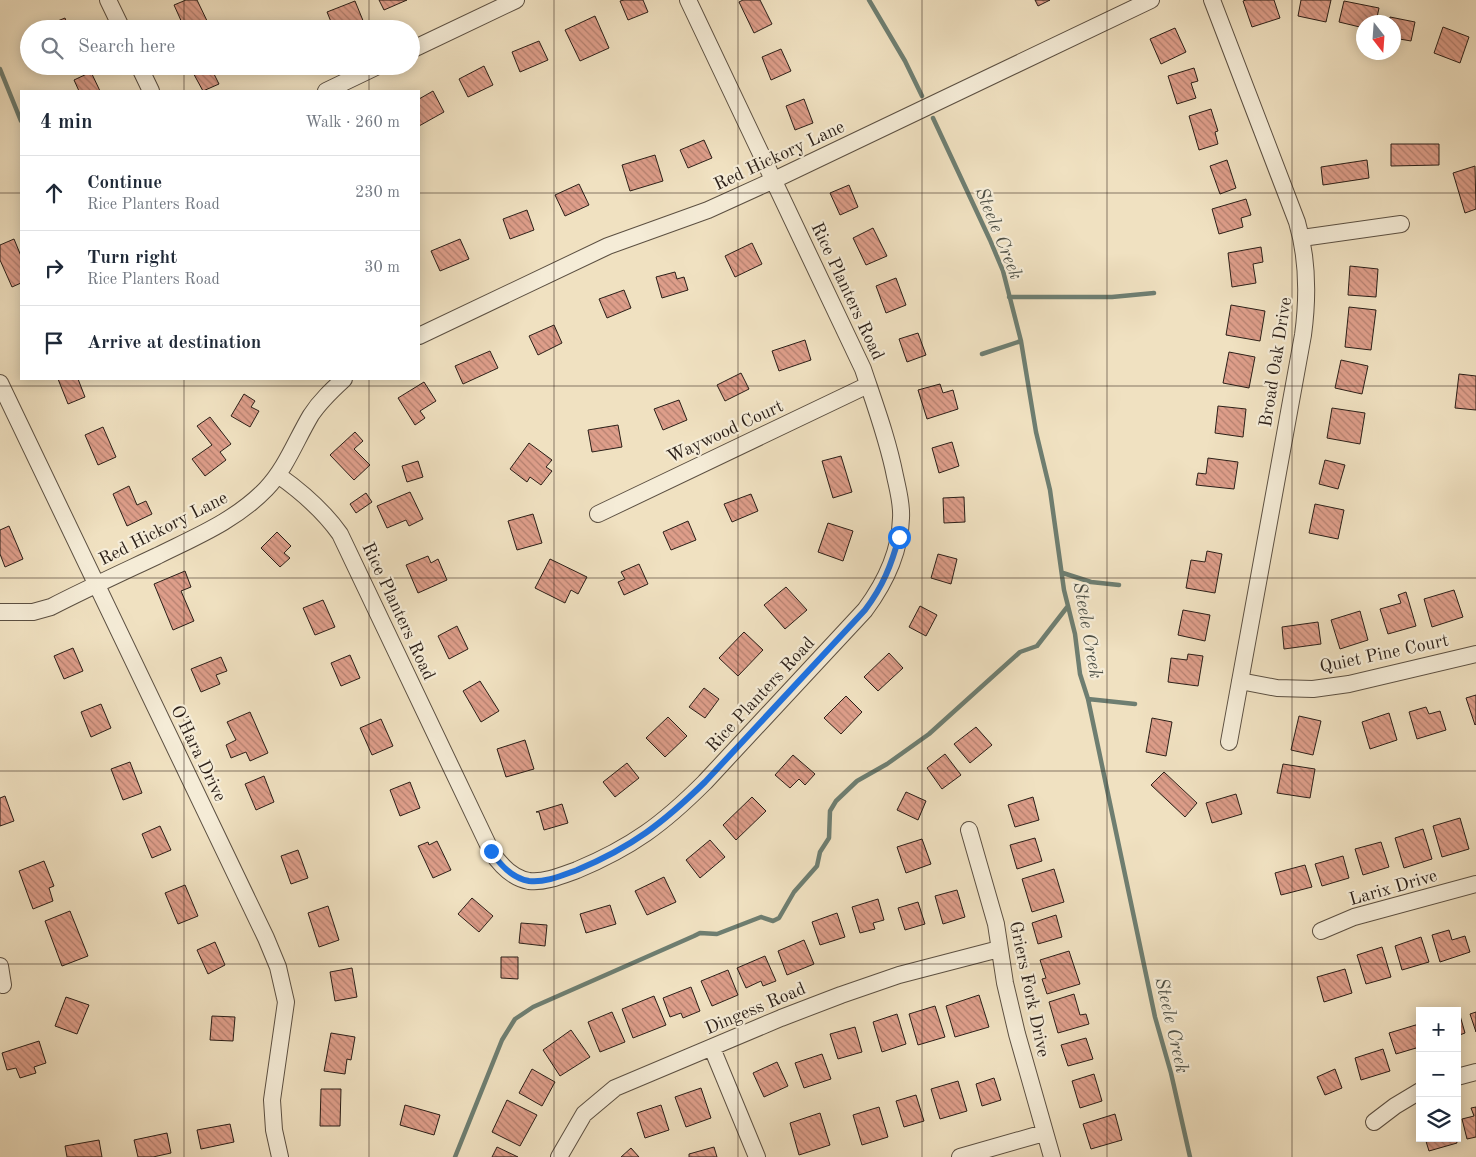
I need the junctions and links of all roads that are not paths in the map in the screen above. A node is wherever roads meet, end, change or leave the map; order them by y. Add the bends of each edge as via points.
1 (108, 0) edge
2 (516, 0) edge
3 (688, 0) edge
4 (1151, 0) edge
5 (1212, 0) edge
6 (118, 20) edge
7 (420, 46) edge
8 (144, 75) edge
9 (359, 75) edge
10 (151, 90) edge
11 (328, 90) edge
12 (774, 180) junction
13 (1401, 224) dead end
14 (1302, 238) junction
15 (420, 336) edge
16 (343, 380) edge
17 (0, 383) edge
18 (868, 385) junction
19 (278, 475) junction
20 (598, 514) dead end
21 (96, 584) junction
22 (0, 612) edge
23 (1476, 654) edge
24 (1240, 681) junction
25 (1229, 742) dead end
26 (969, 830) dead end
27 (1476, 884) edge
28 (1321, 932) dead end
29 (999, 949) junction
30 (0, 966) edge
31 (3, 985) dead end
32 (712, 1048) junction
33 (1476, 1072) edge
34 (1461, 1076) edge
35 (1416, 1093) edge
36 (1374, 1122) dead end
37 (1044, 1133) junction
38 (280, 1157) edge
39 (559, 1157) edge
40 (757, 1157) edge
41 (960, 1157) edge
42 (1052, 1157) edge

1 - 6 street
2 - 7 street
3 - 12 street, Rice Planters Road
4 - 12 street, Red Hickory Lane
5 - 14 street, Broad Oak Drive
8 - 10 street
9 - 11 street
12 - 15 street, Red Hickory Lane via 708,210 608,246
12 - 18 street, Rice Planters Road
13 - 14 street
14 - 24 street, Broad Oak Drive via 1307,306 1303,335
16 - 19 street, Red Hickory Lane via 312,415
17 - 21 street, O'Hara Drive
18 - 19 street, Rice Planters Road via 892,460 901,508 899,537 892,563 877,594 678,809 626,847 567,874 542,881 516,876 499,863 491,851 340,534 316,505
18 - 20 street, Waywood Court
19 - 21 street, Red Hickory Lane via 230,519
21 - 22 street, Red Hickory Lane via 42,610
21 - 38 street, O'Hara Drive via 278,967 286,1002 272,1100
23 - 24 street, Quiet Pine Court via 1349,684 1313,689 1277,688
24 - 25 street, Broad Oak Drive
26 - 29 street, Griers Fork Drive via 996,924
27 - 28 street, Larix Drive via 1354,917
29 - 32 street, Dingess Road via 899,975 849,992
29 - 37 street, Griers Fork Drive via 1015,1026
30 - 31 street
32 - 39 street, Dingess Road via 615,1088 584,1114
32 - 40 street
33 - 34 street
35 - 36 street
37 - 41 street
37 - 42 street, Griers Fork Drive

